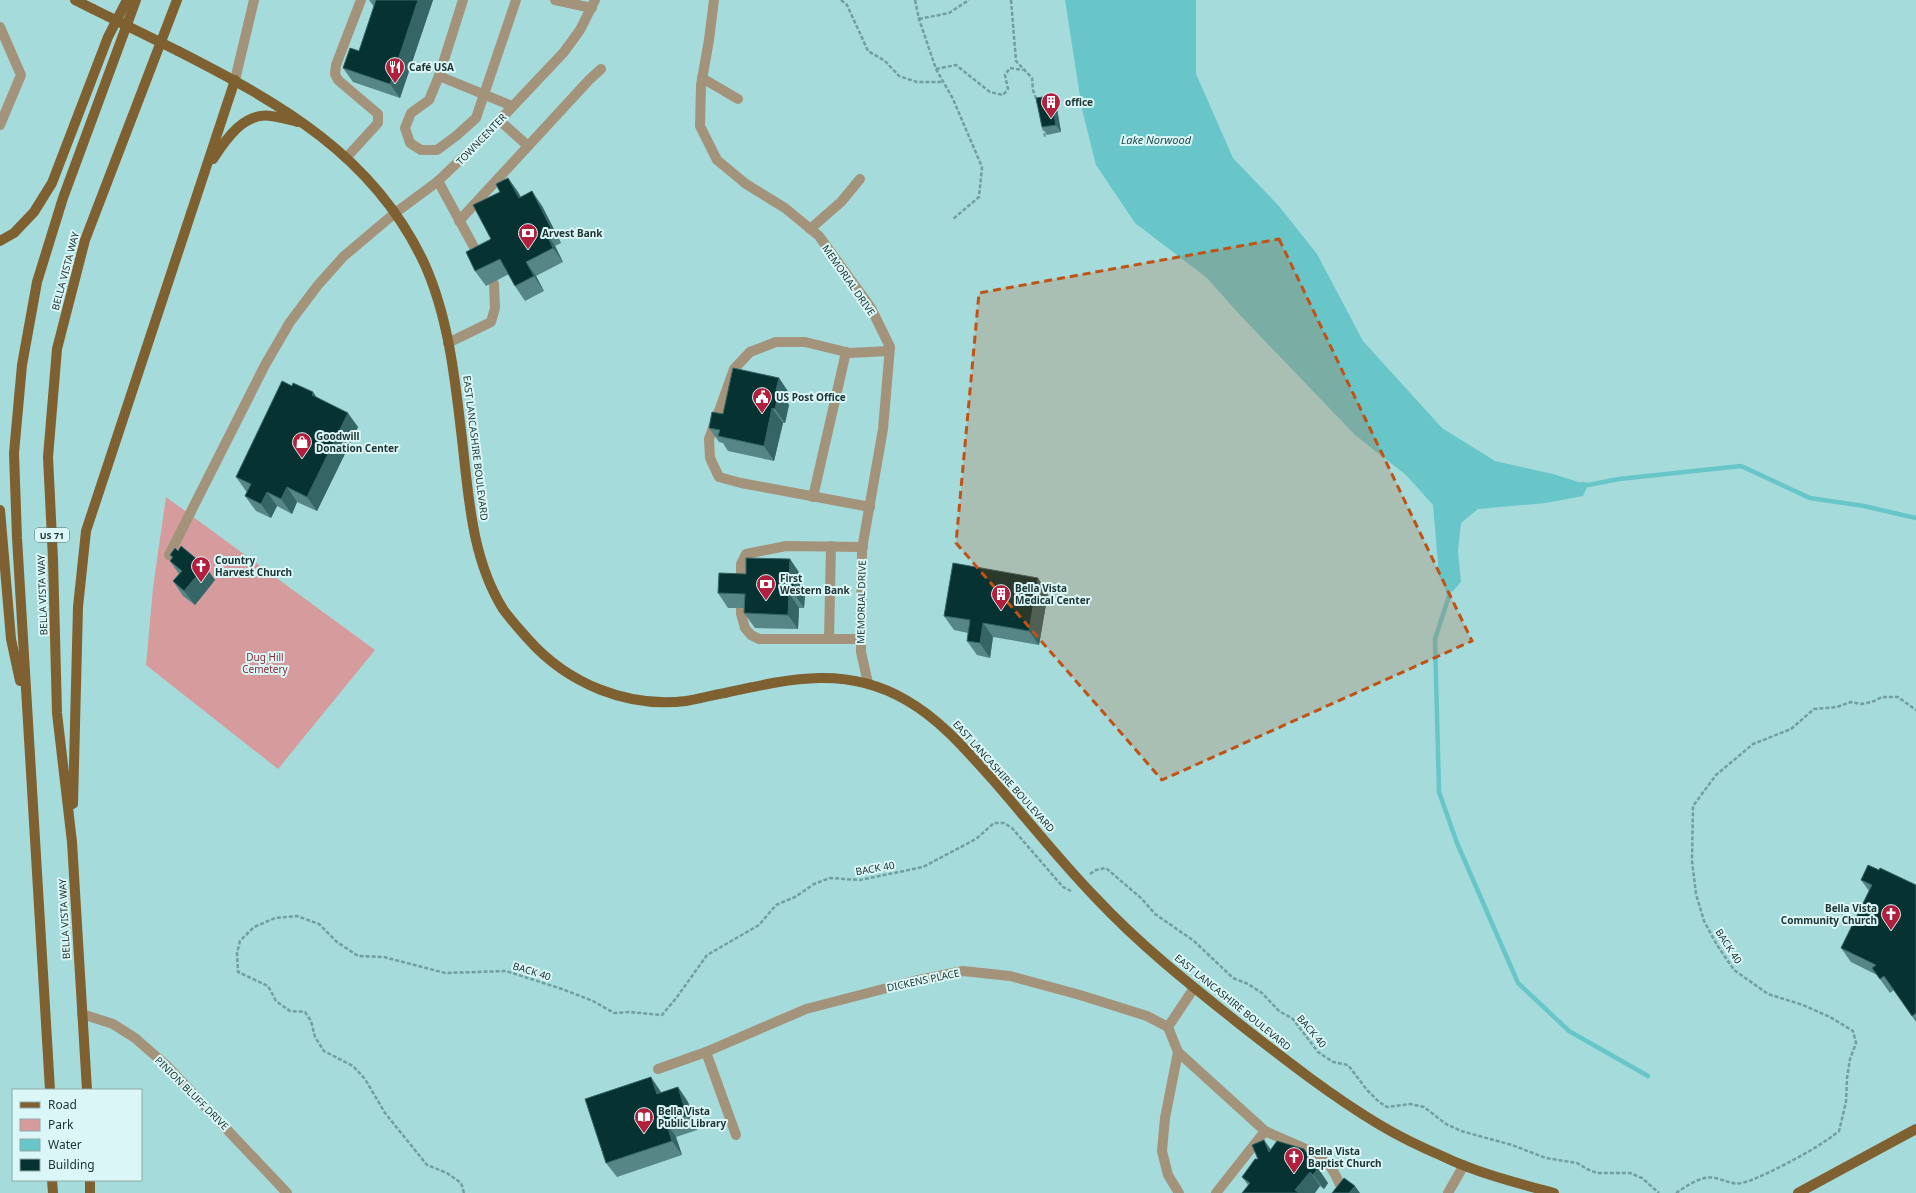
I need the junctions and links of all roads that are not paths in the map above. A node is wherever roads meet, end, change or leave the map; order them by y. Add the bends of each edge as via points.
1 (75, 0) edge
2 (127, 0) edge
3 (136, 0) edge
4 (177, 0) edge
5 (254, 0) edge
6 (361, 0) edge
7 (463, 0) edge
8 (516, 0) edge
9 (555, 0) edge
10 (714, 0) edge
11 (593, 4) edge
12 (0, 27) edge
13 (601, 69) dead end
14 (439, 76) junction
15 (702, 78) junction
16 (235, 80) junction
17 (484, 96) junction
18 (738, 99) dead end
19 (512, 106) junction
20 (499, 120) junction
21 (307, 124) junction
22 (0, 125) edge
23 (528, 146) junction
24 (346, 158) junction
25 (205, 171) junction
26 (860, 179) dead end
27 (438, 181) junction
28 (395, 213) junction
29 (459, 221) junction
30 (810, 229) junction
31 (0, 241) edge
32 (448, 343) junction
33 (889, 351) junction
34 (846, 352) junction
35 (813, 496) junction
36 (870, 507) junction
37 (0, 510) edge
38 (831, 546) junction
39 (863, 547) junction
40 (169, 555) edge
41 (829, 638) junction
42 (861, 639) junction
43 (868, 682) junction
44 (27, 709) junction
45 (72, 842) junction
46 (1194, 988) junction
47 (82, 1014) junction
48 (1168, 1027) junction
49 (706, 1052) junction
50 (1178, 1052) junction
51 (658, 1069) dead end
52 (50, 1089) edge
53 (86, 1089) edge
54 (1916, 1129) edge
55 (1265, 1131) junction
56 (736, 1135) dead end
57 (1464, 1165) junction
58 (52, 1181) edge
59 (90, 1181) edge
60 (53, 1193) edge
61 (90, 1193) edge
62 (287, 1193) edge
63 (1179, 1193) edge
64 (1216, 1193) edge
65 (1345, 1193) edge
66 (1448, 1193) edge
67 (1554, 1193) edge
68 (1798, 1193) edge

1 - 16 main road, EAST LANCASHIRE BOULEVARD, bridge
2 - 31 main road via 108,37 52,183 34,212 14,233
3 - 44 main road, BELLA VISTA WAY via 61,206 37,282 22,365 14,453
4 - 45 main road, BELLA VISTA WAY / US 71 via 85,240 57,349 48,457 57,714
5 - 16 street
6 - 24 street via 336,65 335,74 338,80 378,114 378,123
7 - 14 street
8 - 17 street
9 - 11 street
10 - 15 street, MEMORIAL DRIVE
11 - 19 street, TOWNCENTER via 580,30 564,52
12 - 22 street via 21,75
13 - 23 street
14 - 17 street
14 - 17 street via 429,100 411,113 405,128 410,142 422,150 437,150 456,136 476,118
15 - 18 street
15 - 30 street, MEMORIAL DRIVE via 700,126 717,160
16 - 21 main road, EAST LANCASHIRE BOULEVARD
16 - 25 main road
17 - 19 street
19 - 20 street, TOWNCENTER
20 - 23 street
20 - 27 street, TOWNCENTER
21 - 24 main road, EAST LANCASHIRE BOULEVARD
21 - 25 main road via 270,116 251,117 227,137
23 - 29 street
24 - 28 main road, EAST LANCASHIRE BOULEVARD via 370,181
25 - 45 main road via 86,531 78,607
26 - 30 street via 841,202
27 - 28 street, TOWNCENTER
27 - 29 street
28 - 32 main road, EAST LANCASHIRE BOULEVARD via 427,269
28 - 40 street, TOWNCENTER via 344,256 290,322 265,365
29 - 32 street via 494,284 495,308 491,322
30 - 33 street, MEMORIAL DRIVE via 819,236 871,308 890,347
32 - 43 main road, EAST LANCASHIRE BOULEVARD via 454,366 471,518 485,572 504,610 531,643 559,669 593,688 626,699 648,701 685,701 781,681 848,678
33 - 34 street
33 - 36 street, MEMORIAL DRIVE via 883,429
34 - 35 street
34 - 35 street via 805,342 776,342 750,352 734,369 709,439 710,458 719,477
35 - 36 street
36 - 39 street, MEMORIAL DRIVE
37 - 44 main road via 11,639
38 - 39 street
38 - 41 street
38 - 41 street via 766,548 746,554 741,564 740,614 745,628 751,635 759,639
39 - 42 street, MEMORIAL DRIVE
41 - 42 street
42 - 43 street, MEMORIAL DRIVE via 861,652
43 - 46 main road, EAST LANCASHIRE BOULEVARD via 905,699 938,722 963,746 1094,897
44 - 52 main road, BELLA VISTA WAY
45 - 47 main road, BELLA VISTA WAY / US 71
46 - 48 street
46 - 57 main road, EAST LANCASHIRE BOULEVARD via 1290,1064 1382,1126
47 - 53 main road, BELLA VISTA WAY / US 71
47 - 62 street, PINION BLUFF DRIVE via 113,1024 135,1038 166,1065
48 - 49 street, DICKENS PLACE via 1147,1016 1080,995 1010,976 963,971 900,984 806,1009
48 - 50 street
49 - 51 street, DICKENS PLACE
49 - 56 street
50 - 55 street
50 - 63 street via 1165,1118 1162,1151 1168,1175
54 - 68 main road
55 - 64 street
55 - 65 street via 1313,1153 1328,1164
57 - 66 street
57 - 67 main road, EAST LANCASHIRE BOULEVARD
58 - 60 main road
59 - 61 main road

